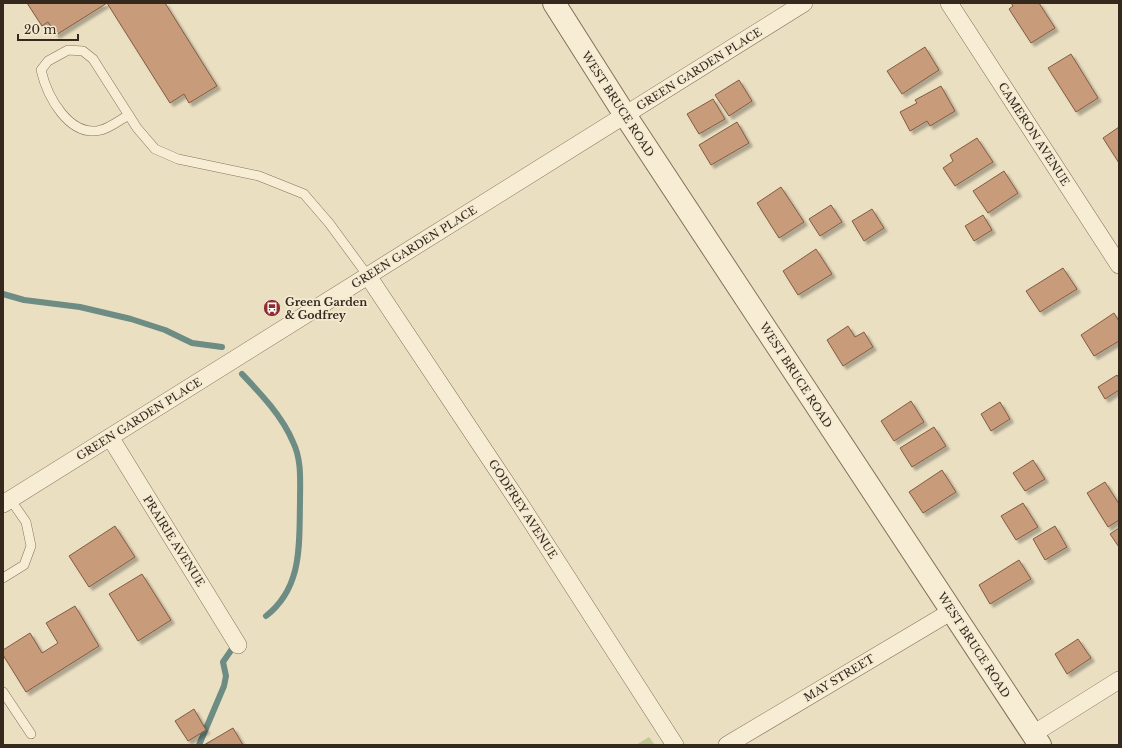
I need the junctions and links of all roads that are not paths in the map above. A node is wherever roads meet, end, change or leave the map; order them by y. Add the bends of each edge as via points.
1 (554, 3) edge
2 (804, 3) edge
3 (949, 3) edge
4 (129, 115) junction
5 (625, 115) junction
6 (1119, 266) edge
7 (368, 276) junction
8 (110, 437) junction
9 (7, 502) edge
10 (3, 578) edge
11 (952, 611) junction
12 (238, 645) dead end
13 (1119, 680) edge
14 (3, 692) edge
15 (31, 734) dead end
16 (1037, 740) edge
17 (675, 745) edge
18 (727, 745) edge

1 - 5 street, WEST BRUCE ROAD
2 - 5 street, GREEN GARDEN PLACE
3 - 6 street, CAMERON AVENUE
4 - 4 lane via 93,59 83,52 68,50 48,61 41,70 44,84 64,116 81,130 102,130
4 - 7 lane via 156,149 172,157 259,176 304,194 329,222
5 - 7 street, GREEN GARDEN PLACE
5 - 11 street, WEST BRUCE ROAD
7 - 8 street, GREEN GARDEN PLACE
7 - 17 street, GODFREY AVENUE via 520,504
8 - 9 street, GREEN GARDEN PLACE
8 - 12 street, PRAIRIE AVENUE
9 - 10 lane via 26,522 31,546 24,565
11 - 16 street, WEST BRUCE ROAD
11 - 18 street, MAY STREET
13 - 16 street
14 - 15 lane

